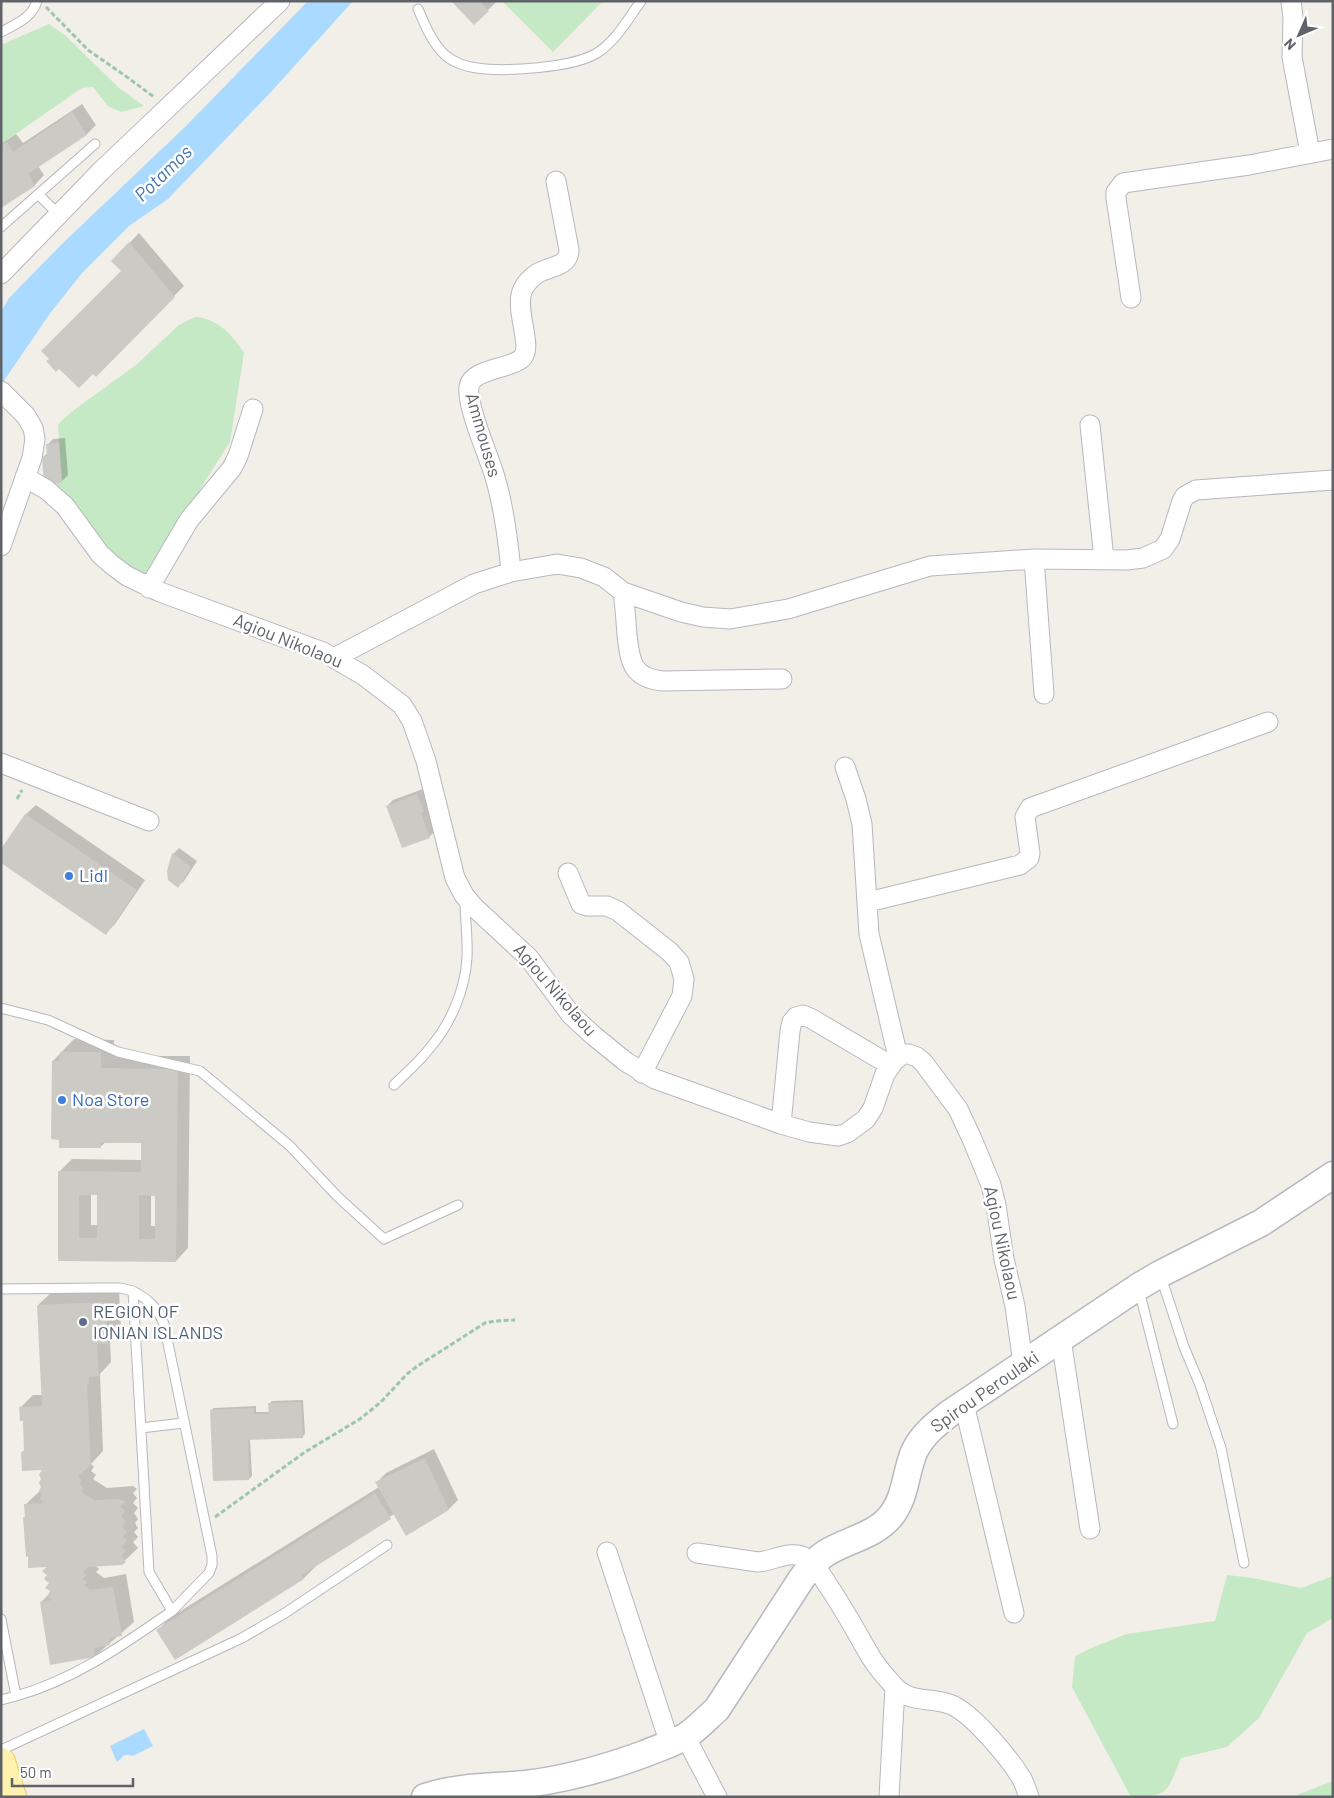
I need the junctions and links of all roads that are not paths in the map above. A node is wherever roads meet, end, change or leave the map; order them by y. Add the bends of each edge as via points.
1 (39, 1) edge
2 (280, 1) edge
3 (641, 1) edge
4 (1291, 1) edge
5 (418, 10) dead end
6 (1, 32) edge
7 (95, 144) dead end
8 (1333, 149) edge
9 (1310, 153) junction
10 (556, 180) dead end
11 (38, 194) junction
12 (58, 214) junction
13 (1, 227) edge
14 (1, 274) edge
15 (1131, 298) dead end
16 (5, 394) edge
17 (253, 409) dead end
18 (1090, 425) dead end
19 (25, 477) junction
20 (1333, 480) edge
21 (1, 546) edge
22 (1034, 558) junction
23 (1104, 559) junction
24 (511, 572) junction
25 (149, 588) junction
26 (623, 592) junction
27 (334, 658) junction
28 (782, 680) dead end
29 (1044, 694) dead end
30 (1268, 722) dead end
31 (1, 763) edge
32 (845, 767) dead end
33 (148, 821) dead end
34 (568, 873) dead end
35 (464, 895) junction
36 (868, 902) junction
37 (1, 1008) edge
38 (894, 1061) junction
39 (642, 1073) junction
40 (394, 1085) dead end
41 (781, 1124) junction
42 (1333, 1175) edge
43 (458, 1205) dead end
44 (1149, 1281) junction
45 (1, 1289) edge
46 (133, 1291) junction
47 (1061, 1339) junction
48 (1023, 1364) junction
49 (964, 1404) junction
50 (183, 1424) junction
51 (1173, 1424) dead end
52 (141, 1428) junction
53 (1090, 1529) dead end
54 (386, 1545) dead end
55 (607, 1552) dead end
56 (697, 1553) dead end
57 (1244, 1563) dead end
58 (813, 1564) junction
59 (172, 1611) junction
60 (1014, 1613) dead end
61 (1, 1619) edge
62 (895, 1687) junction
63 (16, 1696) junction
64 (1, 1700) edge
65 (678, 1740) junction
66 (1, 1750) edge
67 (1, 1762) edge
68 (12, 1797) edge
69 (425, 1797) edge
70 (717, 1797) edge
71 (889, 1797) edge
72 (1029, 1797) edge

1 - 6 lane via 28,17
2 - 12 street via 100,170
3 - 5 lane via 614,38 596,54 568,63 528,69 477,68 459,63 445,55 428,33
4 - 9 street via 1292,57
7 - 11 lane
8 - 9 street
9 - 15 street via 1123,183 1116,192 1116,198
10 - 24 street, Ammouses via 568,258 562,264 539,273 522,290 519,312 526,345 524,356 478,375 470,382 469,388 471,406 503,506
11 - 12 lane
11 - 13 lane
12 - 14 street
16 - 19 street via 26,416 35,434
17 - 25 street via 232,468 189,520
18 - 23 street
19 - 21 street
19 - 25 street, Agiou Nikolaou via 65,506 111,564
20 - 23 street via 1196,490 1182,501 1170,539 1163,549 1143,558
22 - 23 street
22 - 26 street via 930,566 788,609 730,619 681,612
22 - 29 street
24 - 26 street via 557,564 581,568 604,577
24 - 27 street via 474,584
25 - 27 street, Agiou Nikolaou
26 - 28 street via 629,656 635,669 643,676 663,681
27 - 35 street, Agiou Nikolaou via 378,685 407,712 426,760 455,878
30 - 36 street via 1030,808 1025,817 1030,853 1025,863
31 - 33 street
32 - 36 street via 862,824
34 - 39 street via 581,904 607,906 618,911 679,962 684,979 682,996
35 - 39 street, Agiou Nikolaou via 529,958 572,1014 594,1036
35 - 40 lane via 467,958 463,984 440,1035
36 - 38 street via 869,934
37 - 43 lane via 48,1020 118,1052 200,1071 290,1146 384,1239
38 - 41 street, Agiou Nikolaou via 870,1113 847,1133 824,1135
38 - 41 street via 812,1019 803,1015 796,1017 790,1032
38 - 48 street, Agiou Nikolaou via 903,1054 909,1054 923,1062 958,1109 976,1148 996,1205
39 - 41 street, Agiou Nikolaou
42 - 44 street, Spirou Peroulaki via 1261,1223
44 - 47 street, Spirou Peroulaki
44 - 51 lane
44 - 57 lane via 1182,1340 1200,1385 1221,1448
45 - 46 lane via 120,1288
46 - 50 lane via 151,1302 164,1324
46 - 52 lane
47 - 48 street, Spirou Peroulaki
47 - 53 street
48 - 49 street, Spirou Peroulaki
49 - 58 street, Spirou Peroulaki via 929,1429 914,1452 899,1504 889,1518 873,1530 826,1553
49 - 60 street
50 - 52 lane
50 - 59 lane via 212,1556 206,1576
52 - 59 lane via 149,1572
54 - 66 lane via 242,1638
55 - 65 street
56 - 58 street via 758,1562 798,1554
58 - 62 street via 846,1612 869,1654
58 - 65 street, Spirou Peroulaki via 717,1708 702,1724
59 - 63 lane via 104,1658 55,1683
61 - 63 lane
62 - 71 street
62 - 72 street via 905,1695 942,1702 968,1715 1012,1764
63 - 64 lane
65 - 69 street, Spirou Peroulaki via 614,1764 564,1777 526,1784 450,1790
65 - 70 street
67 - 68 main road

